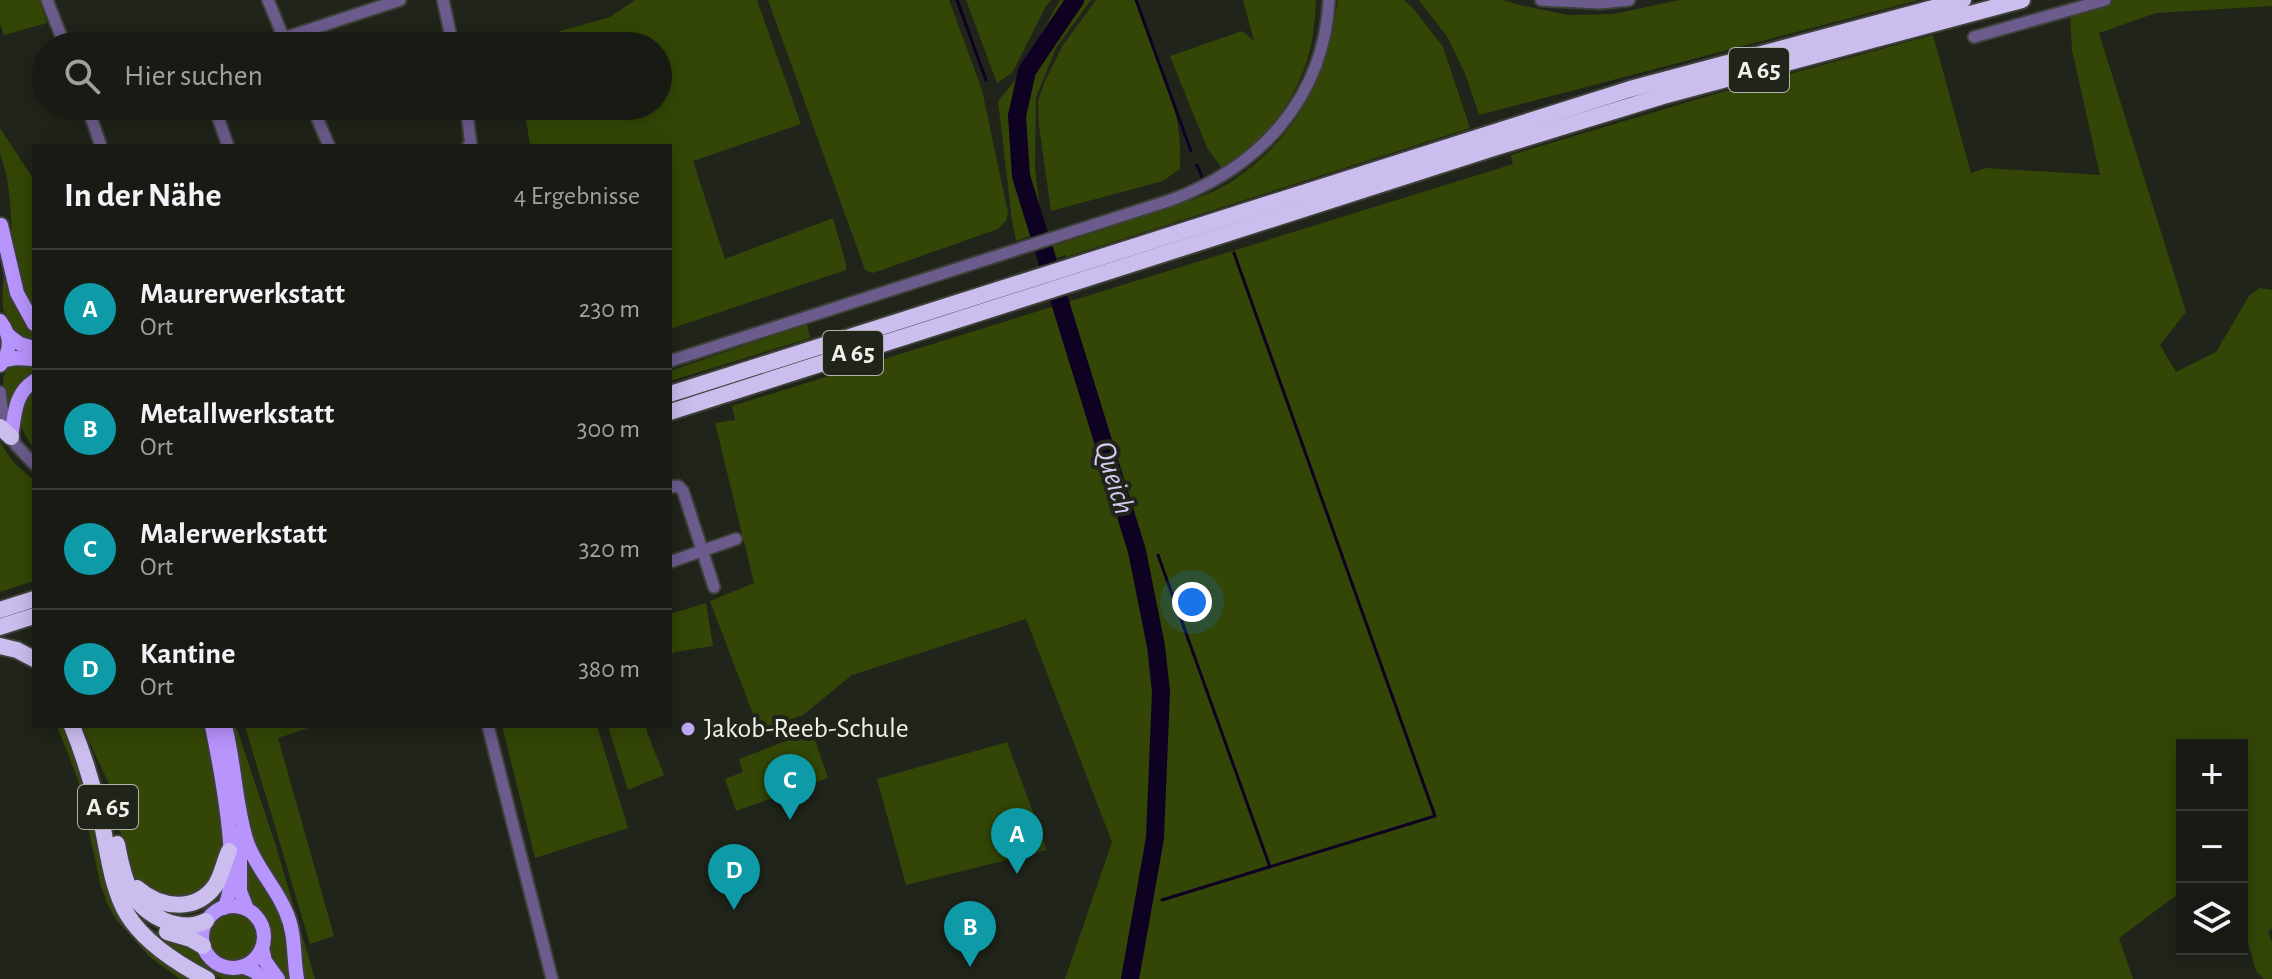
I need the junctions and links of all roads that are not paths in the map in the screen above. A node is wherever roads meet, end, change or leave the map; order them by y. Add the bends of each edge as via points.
1 (47, 0) edge
2 (268, 0) edge
3 (400, 0) edge
4 (443, 0) edge
5 (1541, 0) edge
6 (1629, 0) edge
7 (1963, 0) edge
8 (2022, 0) edge
9 (2105, 0) edge
10 (1572, 2) edge
11 (1329, 4) edge
12 (60, 32) edge
13 (281, 32) edge
14 (312, 32) edge
15 (450, 32) edge
16 (1974, 37) dead end
17 (92, 120) edge
18 (219, 120) edge
19 (318, 120) edge
20 (467, 120) edge
21 (100, 144) edge
22 (227, 144) edge
23 (328, 144) edge
24 (470, 144) edge
25 (0, 213) edge
26 (1, 225) edge
27 (0, 236) edge
28 (1071, 275) junction
29 (1034, 287) junction
30 (32, 320) edge
31 (0, 321) edge
32 (8, 335) junction
33 (32, 347) edge
34 (32, 359) edge
35 (672, 360) edge
36 (2, 363) edge
37 (32, 383) edge
38 (0, 392) edge
39 (672, 393) edge
40 (672, 411) edge
41 (4, 425) edge
42 (32, 462) edge
43 (672, 487) edge
44 (736, 539) dead end
45 (702, 551) junction
46 (672, 561) edge
47 (714, 587) dead end
48 (32, 600) edge
49 (0, 610) edge
50 (32, 617) edge
51 (0, 627) edge
52 (0, 646) edge
53 (32, 658) edge
54 (76, 728) edge
55 (212, 728) edge
56 (225, 728) edge
57 (489, 728) edge
58 (241, 820) junction
59 (229, 851) junction
60 (121, 881) junction
61 (224, 908) junction
62 (247, 909) junction
63 (206, 921) junction
64 (203, 946) junction
65 (262, 948) junction
66 (244, 967) junction
67 (207, 979) edge
68 (263, 979) edge
69 (278, 979) edge
70 (297, 979) edge
71 (552, 979) edge

1 - 12 street
2 - 13 street
3 - 14 street
4 - 15 street
5 - 10 street
6 - 10 street
7 - 28 highway, A 65 via 1630,89
8 - 28 highway, A 65 via 1663,96
9 - 16 street
11 - 35 street via 1318,55 1302,93 1284,122 1232,171 1193,191
17 - 21 street
18 - 22 street
19 - 23 street
20 - 24 street
25 - 26 main road
26 - 27 main road
26 - 30 main road via 17,293
28 - 29 highway, A 65
29 - 39 highway, A 65
29 - 40 highway, A 65
31 - 32 main road
32 - 33 main road
32 - 36 main road
34 - 36 main road
37 - 41 main road
38 - 41 street
41 - 42 street
43 - 45 street via 683,491
44 - 45 street
45 - 46 street
45 - 47 street
48 - 49 highway
50 - 51 highway
52 - 53 highway
54 - 60 highway
55 - 59 main road
56 - 58 main road
57 - 71 street
58 - 62 main road via 240,891
58 - 70 main road via 257,866 289,920
59 - 60 highway via 212,889 189,903 161,903
59 - 61 main road
60 - 63 highway via 161,919 187,926
60 - 64 highway via 131,906 146,921
60 - 67 highway via 125,911 144,934
61 - 62 main road
61 - 63 main road
62 - 65 main road via 262,926
63 - 64 main road
64 - 66 main road via 215,963 229,969
65 - 66 main road
65 - 69 main road
66 - 68 main road

